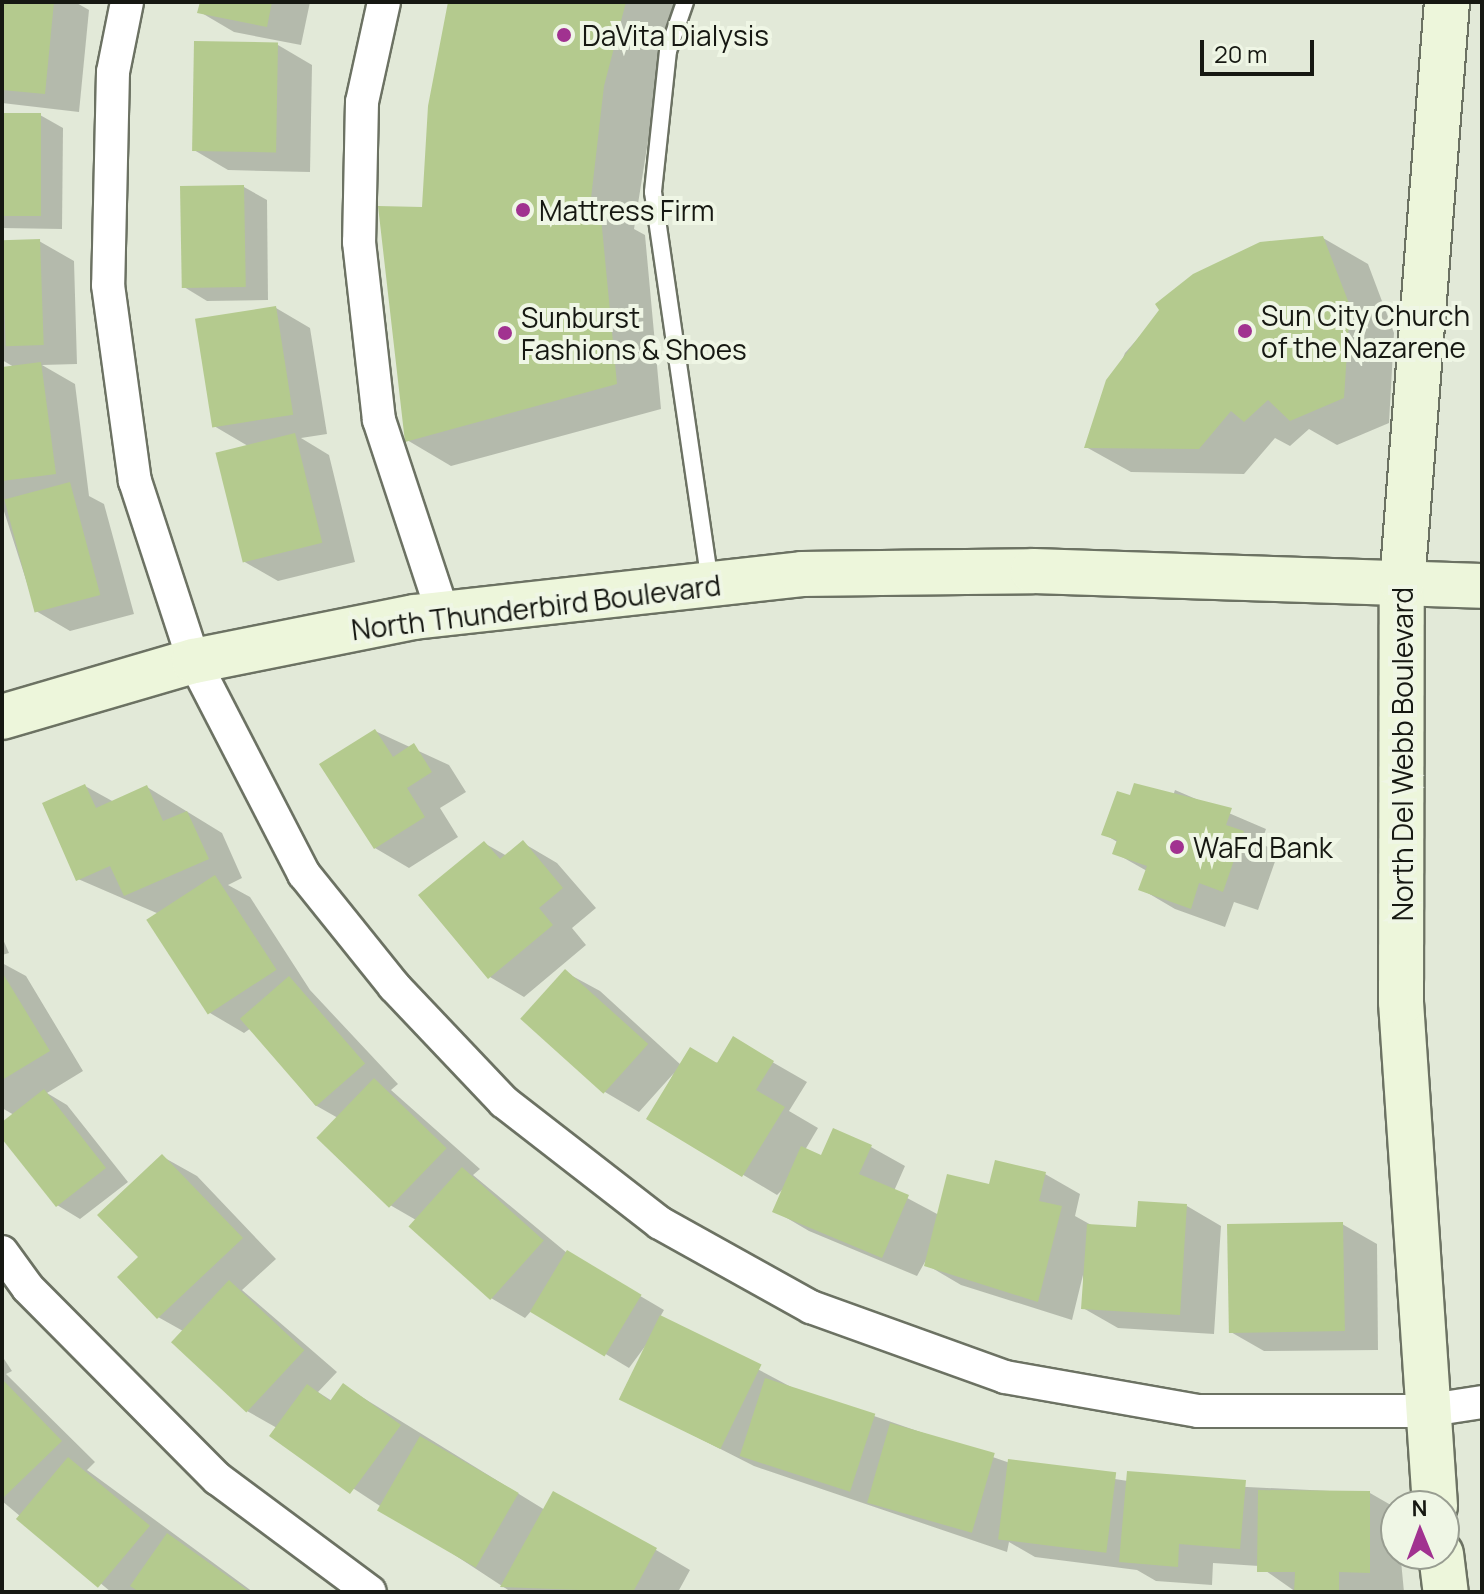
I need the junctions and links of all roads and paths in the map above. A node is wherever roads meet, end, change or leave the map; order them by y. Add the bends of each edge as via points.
1 (127, 2) edge
2 (384, 2) edge
3 (685, 2) edge
4 (1447, 2) edge
5 (710, 584) junction
6 (1402, 584) junction
7 (1482, 586) edge
8 (443, 614) junction
9 (194, 661) junction
10 (2, 717) edge
11 (2, 1252) edge
12 (1482, 1402) edge
13 (1424, 1411) junction
14 (1433, 1490) edge
15 (1443, 1570) edge
16 (370, 1592) edge
17 (1446, 1592) edge

1 - 9 street via 113,72 108,285 135,481
2 - 8 street via 362,102 359,242 379,420
3 - 5 lane via 668,51 653,192
4 - 6 street, North Del Webb Boulevard
5 - 6 street, North Thunderbird Boulevard via 802,574 1033,571
5 - 8 street, North Thunderbird Boulevard
6 - 7 street, North Thunderbird Boulevard
6 - 13 street, North Del Webb Boulevard via 1401,1002
8 - 9 street, North Thunderbird Boulevard
9 - 10 street, North Thunderbird Boulevard
9 - 13 street via 304,874 394,986 504,1102 660,1223 811,1307 1005,1377 1198,1411
11 - 16 street via 28,1288 218,1479
12 - 13 street
13 - 14 street, North Del Webb Boulevard
15 - 17 street

